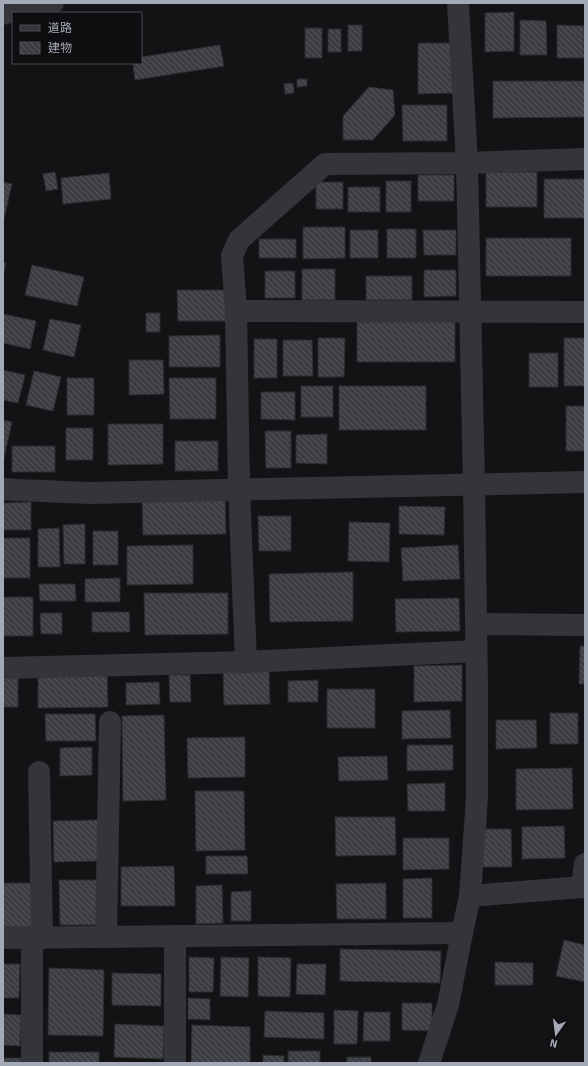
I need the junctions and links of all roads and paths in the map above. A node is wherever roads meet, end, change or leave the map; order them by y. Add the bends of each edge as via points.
1 (52, 3) edge
2 (458, 3) edge
3 (3, 14) edge
4 (585, 159) edge
5 (467, 163) junction
6 (236, 311) junction
7 (470, 312) junction
8 (585, 312) edge
9 (585, 482) edge
10 (474, 485) junction
11 (3, 489) edge
12 (240, 490) junction
13 (476, 624) junction
14 (585, 625) edge
15 (476, 651) junction
16 (246, 662) junction
17 (3, 668) edge
18 (110, 722) dead end
19 (39, 772) dead end
20 (585, 864) edge
21 (470, 896) junction
22 (462, 933) junction
23 (175, 936) junction
24 (106, 937) junction
25 (3, 938) edge
26 (37, 938) junction
27 (32, 1063) edge
28 (175, 1063) edge
29 (429, 1063) edge

1 - 3 street
2 - 5 street
4 - 5 street
5 - 6 street via 325,164 239,240 232,256
5 - 7 street
6 - 7 street
6 - 12 street
7 - 8 street
7 - 10 street
9 - 10 street
10 - 12 street
10 - 13 street
11 - 12 street via 90,492
12 - 16 street
13 - 14 street
13 - 15 street
15 - 16 street
15 - 21 street via 477,798
16 - 17 street
18 - 24 street
19 - 26 street
20 - 21 street via 582,887
21 - 22 street
22 - 23 street
22 - 29 street via 448,1005
23 - 24 street
23 - 28 street
24 - 26 street
25 - 26 street
26 - 27 street

